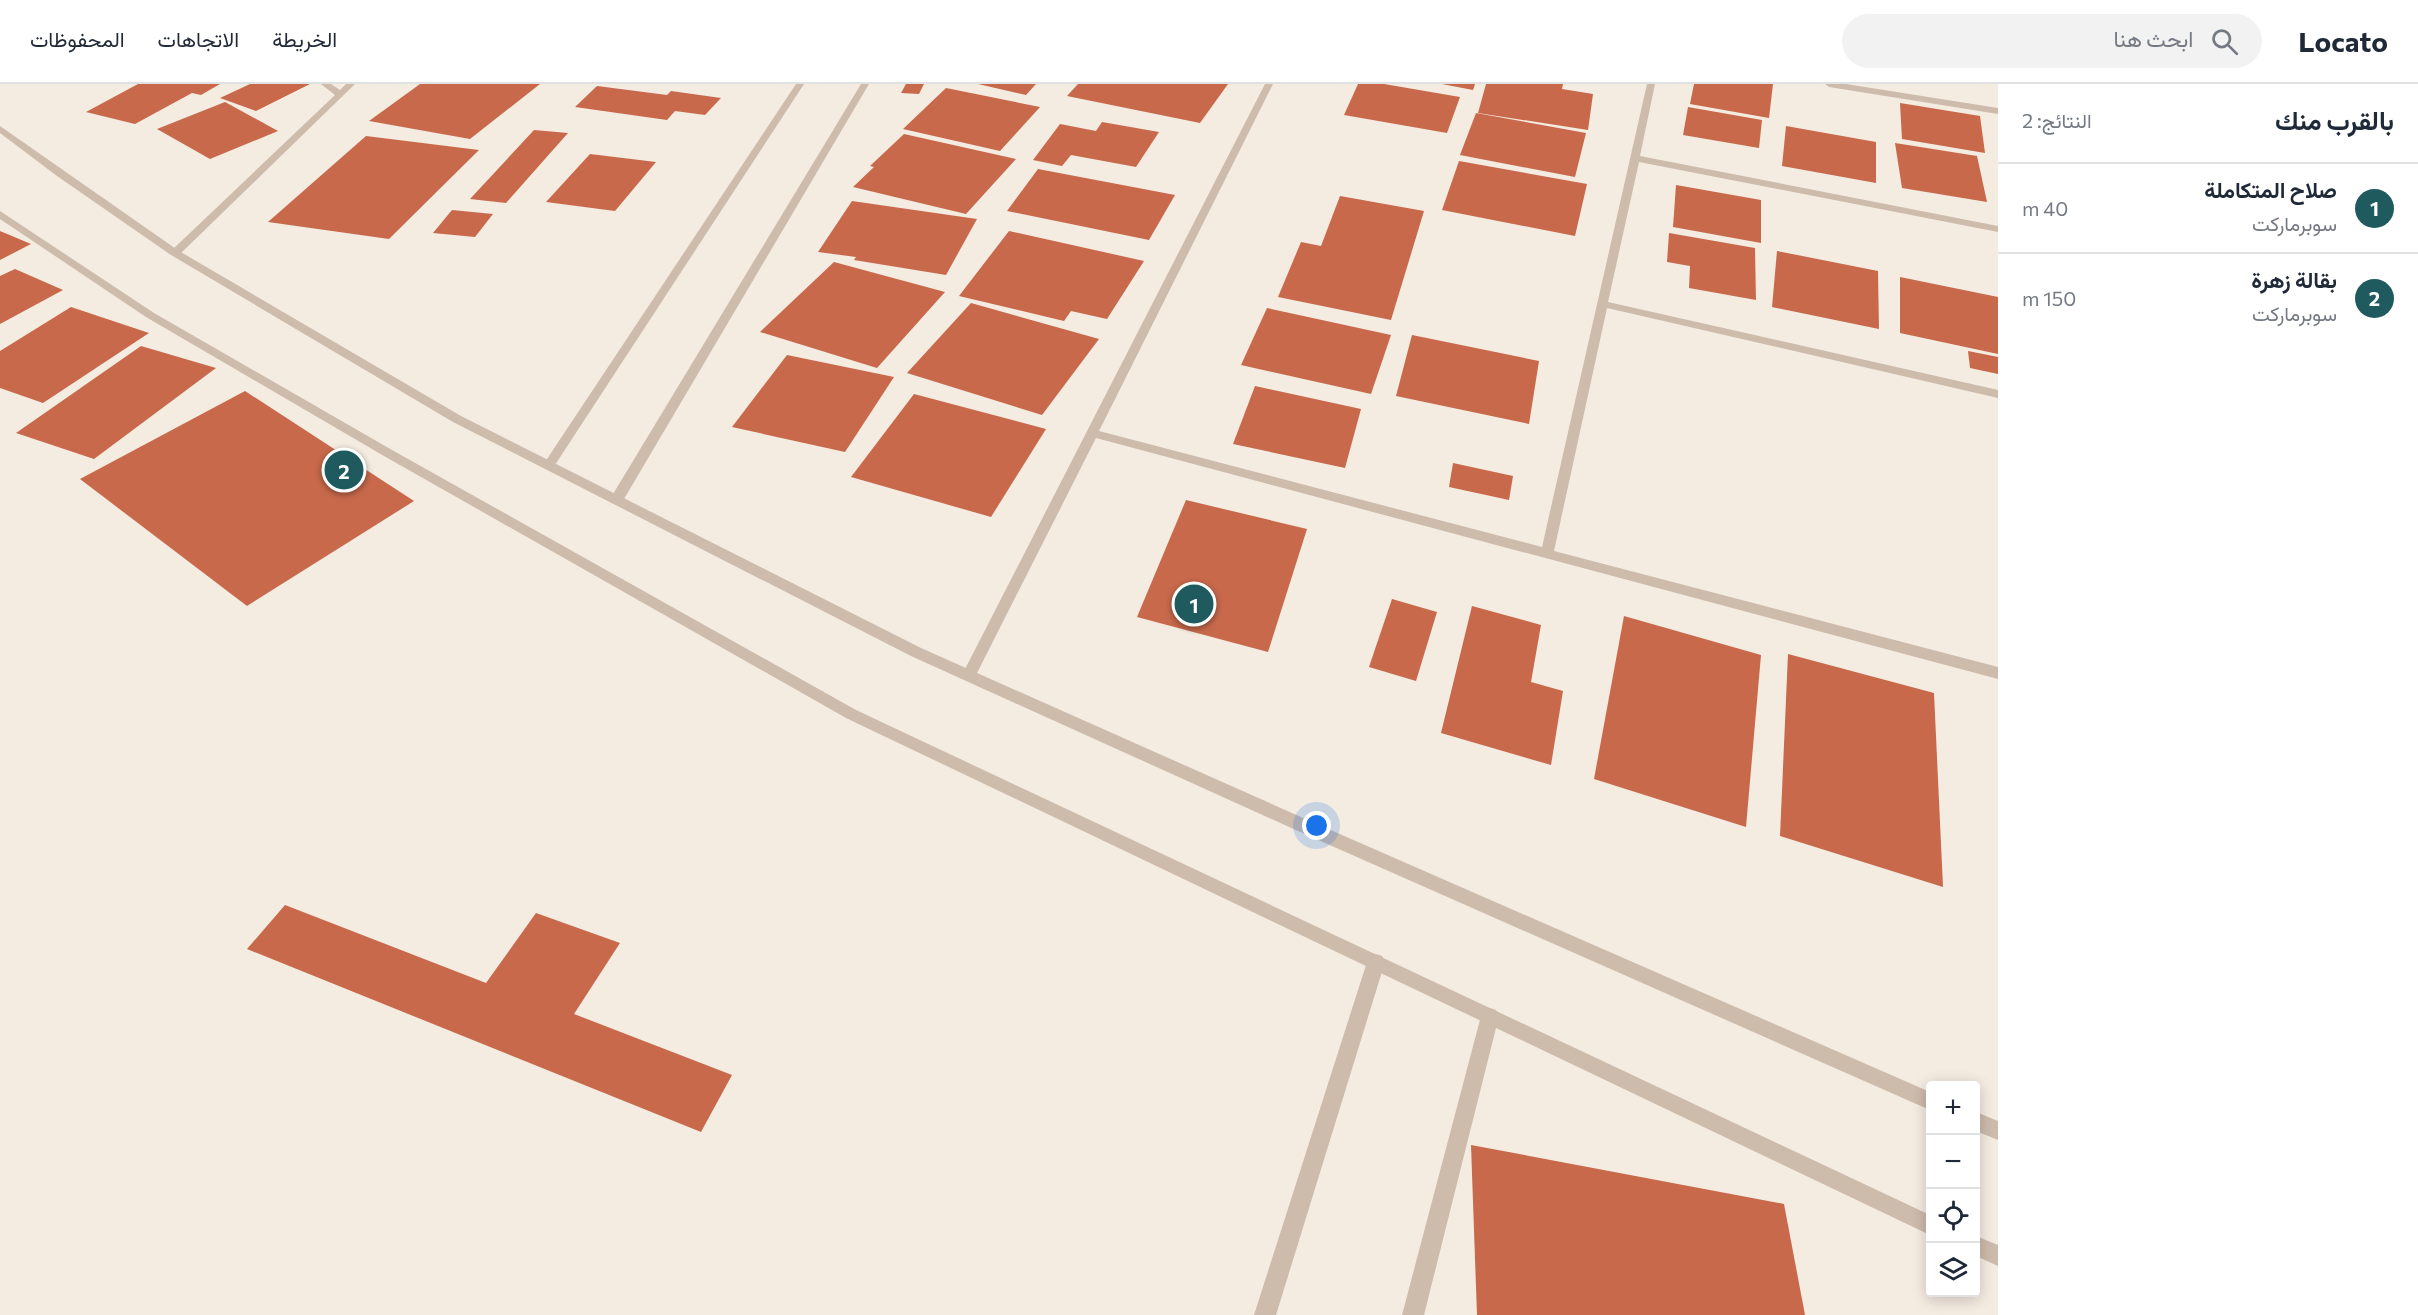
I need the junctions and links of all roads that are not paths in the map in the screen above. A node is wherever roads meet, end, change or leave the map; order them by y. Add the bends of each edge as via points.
1 (325, 84) edge
2 (351, 84) edge
3 (800, 84) edge
4 (865, 84) edge
5 (1269, 84) edge
6 (1651, 84) edge
7 (1829, 84) edge
8 (340, 94) junction
9 (1998, 111) edge
10 (0, 129) edge
11 (1635, 158) junction
12 (0, 214) edge
13 (1998, 229) edge
14 (175, 253) junction
15 (1602, 304) junction
16 (1998, 394) edge
17 (1092, 433) junction
18 (549, 465) junction
19 (617, 500) junction
20 (1547, 554) junction
21 (1998, 673) edge
22 (969, 675) junction
23 (1376, 962) junction
24 (1490, 1016) junction
25 (1926, 1099) edge
26 (1980, 1123) edge
27 (1998, 1131) edge
28 (1926, 1223) edge
29 (1980, 1248) edge
30 (1998, 1256) edge
31 (1265, 1315) edge
32 (1413, 1315) edge

1 - 8 street
2 - 8 street
3 - 18 street
4 - 19 street
5 - 17 street
6 - 11 street
7 - 9 street
8 - 14 street
10 - 14 street
11 - 13 street
11 - 15 street
12 - 23 street via 150,315 851,714
14 - 18 street via 457,419
15 - 16 street
15 - 20 street
17 - 20 street
17 - 22 street
18 - 19 street
19 - 22 street
20 - 21 street
22 - 25 street
23 - 24 street
23 - 31 street
24 - 28 street
24 - 32 street
26 - 27 street
29 - 30 street

